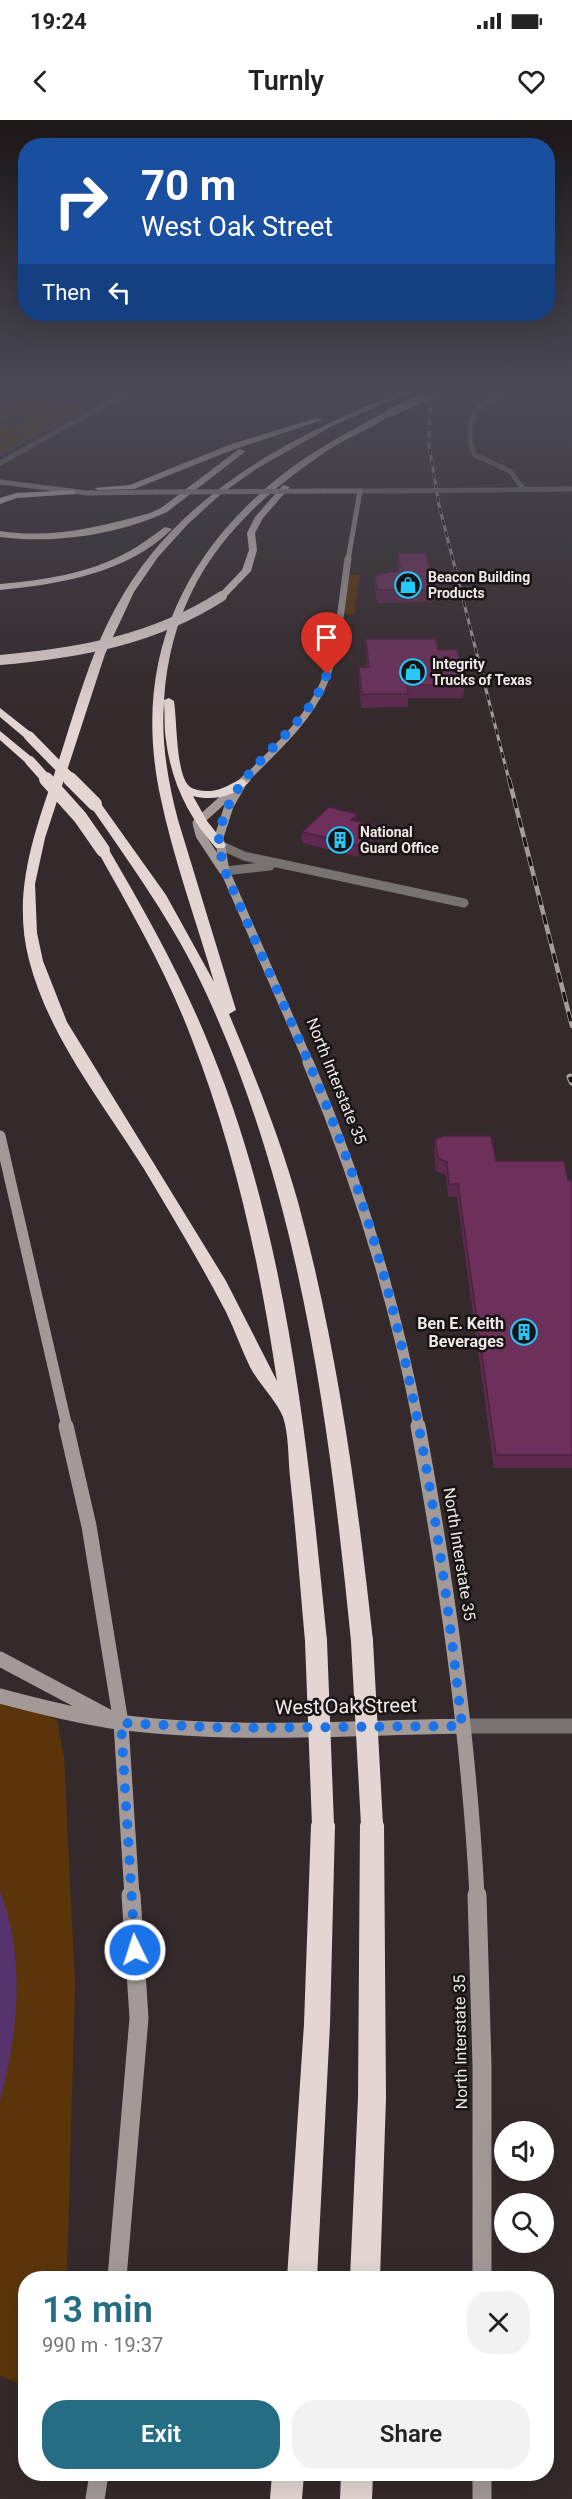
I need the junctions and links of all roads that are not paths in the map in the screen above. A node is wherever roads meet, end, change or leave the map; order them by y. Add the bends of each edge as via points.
1 (177, 500) edge
2 (209, 500) edge
3 (255, 500) edge
4 (274, 500) edge
5 (358, 500) edge
6 (202, 505) junction
7 (0, 534) edge
8 (0, 587) edge
9 (0, 660) edge
10 (162, 661) junction
11 (0, 711) edge
12 (0, 734) edge
13 (242, 783) junction
14 (183, 787) junction
15 (198, 821) junction
16 (219, 845) junction
17 (298, 868) junction
18 (225, 871) junction
19 (464, 903) dead end
20 (242, 1061) junction
21 (0, 1136) edge
22 (292, 1415) junction
23 (0, 1659) edge
24 (0, 1696) edge
25 (121, 1723) junction
26 (462, 1726) junction
27 (572, 1726) edge
28 (118, 2271) edge
29 (302, 2271) edge
30 (365, 2271) edge
31 (482, 2271) edge
32 (98, 2481) edge
33 (287, 2481) edge
34 (357, 2481) edge
35 (482, 2481) edge
36 (95, 2499) edge
37 (286, 2499) edge
38 (356, 2499) edge
39 (482, 2499) edge

1 - 7 highway via 153,515 53,537
2 - 6 highway
3 - 10 highway via 204,558 171,620
4 - 9 highway, bridge via 251,533 252,550 246,571 222,596 176,622 124,639 75,651
5 - 13 main road, North Interstate 35 via 331,662 323,686 292,731
6 - 8 highway via 132,554 108,564 57,579
6 - 22 highway via 143,572 106,638 35,846 26,906 37,962 60,1020 236,1313 262,1373
10 - 14 highway via 171,711 171,738
10 - 20 highway via 158,731 164,789
11 - 20 highway, bridge via 94,804 132,853 179,929
12 - 22 highway, bridge via 30,761 104,850 183,996 239,1148 268,1260
13 - 14 highway via 213,795
13 - 15 main road, North Interstate 35
13 - 16 main road, North Interstate 35 via 223,822
14 - 15 highway
15 - 16 highway
15 - 18 main road, North Interstate 35 via 200,835
16 - 17 street via 234,853
16 - 18 main road, North Interstate 35
17 - 18 street via 266,866
17 - 19 street
18 - 26 main road, North Interstate 35 via 340,1143 381,1268 414,1397 448,1609
20 - 30 highway, bridge via 280,1170 319,1326 341,1451 362,1641 372,1825 372,2098
21 - 25 main road via 89,1526
22 - 29 highway, bridge via 316,1641 323,1825 317,2024
23 - 25 main road, West Oak Street
24 - 25 main road, West Oak Street
25 - 26 main road, West Oak Street via 229,1728
25 - 28 main road via 139,2018
26 - 27 street, West Oak Street
26 - 31 main road, North Interstate 35 via 480,1944
32 - 36 main road
33 - 37 highway
34 - 38 highway
35 - 39 main road

